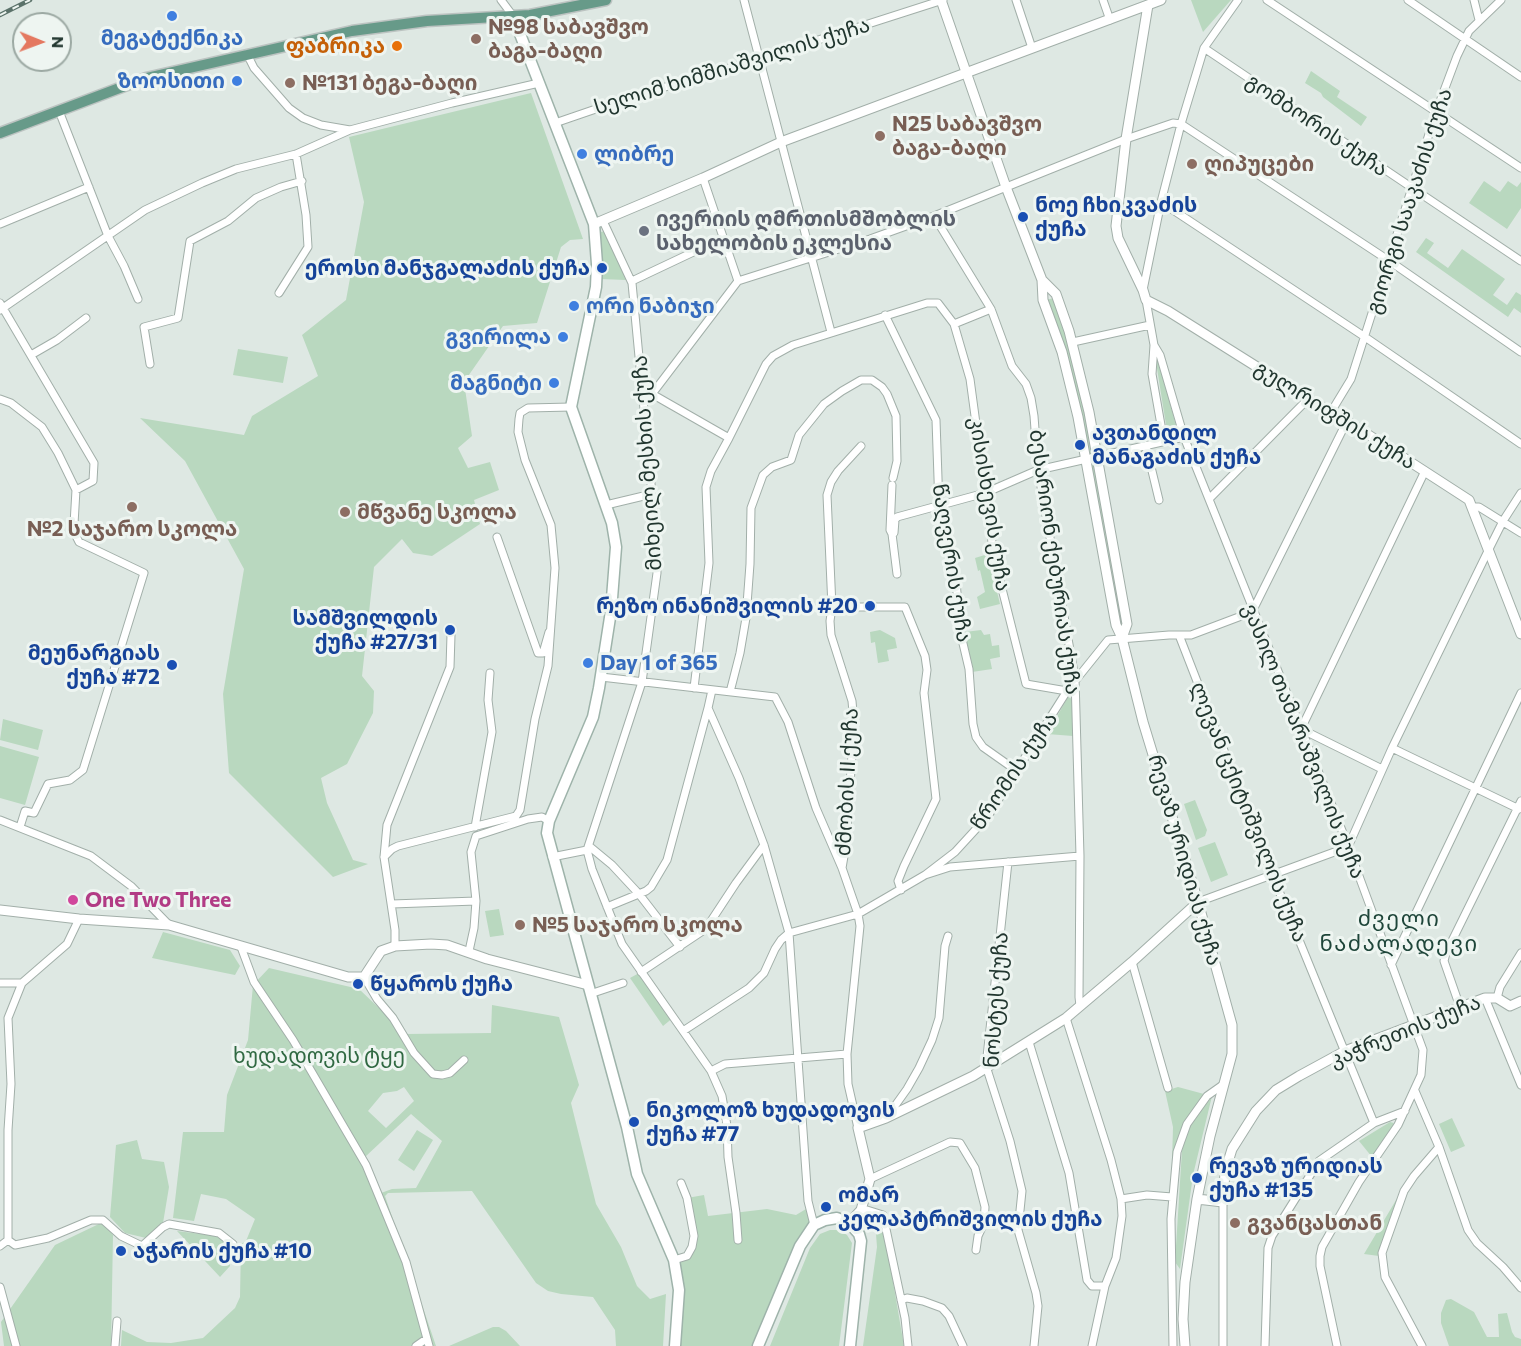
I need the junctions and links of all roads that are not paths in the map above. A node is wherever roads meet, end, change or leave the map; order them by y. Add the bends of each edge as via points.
1 (501, 0) edge
2 (606, 0) edge
3 (744, 0) edge
4 (942, 0) edge
5 (1016, 0) edge
6 (1103, 0) edge
7 (1161, 0) edge
8 (1238, 0) edge
9 (1267, 0) edge
10 (1408, 0) edge
11 (1474, 0) edge
12 (1502, 0) edge
13 (1149, 2) edge
14 (513, 16) junction
15 (1110, 20) junction
16 (1479, 20) junction
17 (1465, 39) junction
18 (1032, 48) junction
19 (1204, 48) junction
20 (247, 54) junction
21 (759, 59) junction
22 (966, 72) junction
23 (1521, 77) edge
24 (539, 83) junction
25 (59, 111) junction
26 (1436, 112) junction
27 (555, 123) junction
28 (1181, 124) junction
29 (350, 130) junction
30 (0, 133) edge
31 (1126, 139) junction
32 (781, 142) junction
33 (296, 154) junction
34 (1521, 168) edge
35 (703, 178) junction
36 (302, 181) junction
37 (89, 187) junction
38 (1006, 187) junction
39 (1412, 188) junction
40 (1161, 202) junction
41 (934, 216) junction
42 (598, 223) junction
43 (0, 224) edge
44 (108, 236) junction
45 (723, 238) junction
46 (812, 258) junction
47 (1388, 260) junction
48 (1521, 261) edge
49 (1042, 280) junction
50 (632, 281) junction
51 (738, 281) junction
52 (279, 293) dead end
53 (1056, 294) junction
54 (1144, 295) junction
55 (138, 299) dead end
56 (1043, 300) junction
57 (1, 307) edge
58 (991, 309) junction
59 (885, 315) junction
60 (86, 318) dead end
61 (954, 324) junction
62 (1150, 325) junction
63 (831, 332) junction
64 (1365, 337) junction
65 (1073, 342) junction
66 (1154, 345) junction
67 (1521, 352) edge
68 (31, 355) junction
69 (150, 364) dead end
70 (648, 394) junction
71 (0, 399) edge
72 (1308, 399) junction
73 (571, 407) junction
74 (1331, 412) junction
75 (1347, 421) junction
76 (1184, 437) junction
77 (729, 438) junction
78 (1164, 442) junction
79 (1521, 444) edge
80 (861, 446) dead end
81 (1146, 446) junction
82 (1097, 457) junction
83 (1085, 459) junction
84 (1038, 471) junction
85 (1425, 471) junction
86 (76, 490) junction
87 (985, 493) junction
88 (1521, 493) edge
89 (652, 494) junction
90 (1209, 499) junction
91 (1159, 500) dead end
92 (606, 505) junction
93 (939, 507) junction
94 (1473, 507) junction
95 (1503, 522) junction
96 (1521, 533) edge
97 (892, 534) junction
98 (497, 537) dead end
99 (1488, 551) junction
100 (897, 573) dead end
101 (832, 607) junction
102 (1252, 612) junction
103 (552, 627) junction
104 (1179, 634) junction
105 (1521, 634) edge
106 (451, 635) dead end
107 (1122, 638) junction
108 (490, 673) dead end
109 (601, 677) junction
110 (1075, 678) junction
111 (642, 682) junction
112 (694, 688) junction
113 (712, 690) junction
114 (1066, 691) junction
115 (730, 692) junction
116 (1521, 693) edge
117 (708, 708) junction
118 (1302, 729) junction
119 (1392, 748) junction
120 (1382, 769) junction
121 (1017, 771) junction
122 (1477, 788) junction
123 (1520, 807) edge
124 (0, 820) edge
125 (549, 821) junction
126 (20, 827) junction
127 (475, 827) junction
128 (764, 845) junction
129 (1348, 847) junction
130 (588, 848) junction
131 (384, 856) junction
132 (1080, 856) junction
133 (552, 857) junction
134 (1008, 862) junction
135 (842, 868) junction
136 (1272, 874) junction
137 (925, 875) junction
138 (901, 890) junction
139 (639, 894) junction
140 (476, 901) junction
141 (1198, 902) junction
142 (392, 904) junction
143 (607, 908) junction
144 (0, 910) edge
145 (858, 914) junction
146 (79, 919) junction
147 (169, 925) junction
148 (789, 933) junction
149 (948, 936) dead end
150 (395, 946) junction
151 (241, 947) junction
152 (680, 947) junction
153 (469, 951) junction
154 (1521, 953) edge
155 (1132, 962) junction
156 (1391, 965) junction
157 (641, 972) junction
158 (364, 977) junction
159 (0, 983) edge
160 (22, 983) junction
161 (623, 983) dead end
162 (589, 990) junction
163 (1485, 998) junction
164 (1497, 998) junction
165 (1521, 1001) edge
166 (1080, 1006) junction
167 (1460, 1007) junction
168 (1066, 1018) junction
169 (1414, 1024) junction
170 (683, 1031) junction
171 (1029, 1042) junction
172 (1344, 1051) junction
173 (847, 1054) junction
174 (796, 1059) junction
175 (465, 1060) dead end
176 (986, 1066) junction
177 (711, 1071) junction
178 (1224, 1084) junction
179 (1521, 1085) edge
180 (1168, 1088) dead end
181 (1415, 1091) junction
182 (1406, 1111) junction
183 (886, 1118) junction
184 (1374, 1123) junction
185 (858, 1128) junction
186 (8, 1130) junction
187 (0, 1140) edge
188 (1439, 1147) junction
189 (870, 1179) junction
190 (681, 1183) dead end
191 (1172, 1197) junction
192 (1121, 1199) junction
193 (1197, 1199) junction
194 (1223, 1202) junction
195 (861, 1210) junction
196 (849, 1223) junction
197 (814, 1225) junction
198 (8, 1240) junction
199 (738, 1240) dead end
200 (233, 1244) dead end
201 (0, 1246) edge
202 (976, 1250) dead end
203 (674, 1260) junction
204 (1105, 1286) junction
205 (0, 1287) edge
206 (1521, 1287) edge
207 (901, 1300) junction
208 (117, 1321) dead end
209 (428, 1342) edge
210 (16, 1346) edge
211 (115, 1346) edge
212 (416, 1346) edge
213 (675, 1346) edge
214 (758, 1346) edge
215 (850, 1346) edge
216 (908, 1346) edge
217 (963, 1346) edge
218 (1034, 1346) edge
219 (1092, 1346) edge
220 (1173, 1346) edge
221 (1185, 1346) edge
222 (1223, 1346) edge
223 (1265, 1346) edge
224 (1337, 1346) edge
225 (1422, 1346) edge

1 - 14 street
2 - 14 main road
3 - 21 street
4 - 21 street, სელიმ ხიმშიაშვილის ქუჩა
4 - 22 street, რევაზ ურიდიას ქუჩა
5 - 18 street
6 - 15 street
7 - 13 street
8 - 19 street
9 - 26 street
10 - 17 street
11 - 16 street
12 - 16 street, გიორგი სააკაძის ქუჩა
13 - 15 street
13 - 31 street
14 - 20 main road via 352,31
14 - 24 main road
15 - 18 street
16 - 17 street, გიორგი სააკაძის ქუჩა
17 - 23 street
17 - 26 street, გიორგი სააკაძის ქუჩა
18 - 22 street
19 - 28 street
19 - 39 street, გომბორის ქუჩა
20 - 25 main road via 146,78
20 - 29 street via 254,68 289,108 321,125
21 - 27 street, სელიმ ხიმშიაშვილის ქუჩა
21 - 32 street
22 - 32 street
22 - 38 street, რევაზ ურიდიას ქუჩა
24 - 27 main road
24 - 29 street
25 - 30 main road
25 - 37 street
26 - 34 street
26 - 39 street, გიორგი სააკაძის ქუჩა
27 - 42 main road
28 - 31 street via 1169,123
28 - 40 street
28 - 47 street
29 - 33 street
31 - 38 street
31 - 54 street via 1116,226
32 - 35 street
32 - 46 street
33 - 36 street
33 - 44 street via 236,169 202,183 145,210
35 - 42 street
35 - 45 street
36 - 52 street via 308,247
36 - 69 street via 256,198 228,221 190,241 178,318 144,327
37 - 43 street
37 - 44 street
38 - 41 street
38 - 49 street, რევაზ ურიდიას ქუჩა
39 - 47 street, გიორგი სააკაძის ქუჩა
39 - 48 street, გომბორის ქუჩა
40 - 54 street
40 - 64 street
41 - 46 street
41 - 58 street, ბესარიონ ქებურიას ქუჩა
42 - 50 street, მიხეილ მესხის ქუჩა
42 - 73 main road via 596,287
44 - 55 street
44 - 57 street
45 - 50 street
45 - 51 street
46 - 51 street
46 - 63 street
47 - 64 street, გიორგი სააკაძის ქუჩა
47 - 67 street
49 - 53 street, რევაზ ურიდიას ქუჩა
49 - 56 street, რევაზ ურიდიას ქუჩა
50 - 70 street, მიხეილ მესხის ქუჩა
51 - 70 street
53 - 56 street
53 - 65 street, რევაზ ურიდიას ქუჩა
54 - 62 street
54 - 72 street, გულრიფშის ქუჩა
56 - 83 street, რევაზ ურიდიას ქუჩა via 1062,352
57 - 68 street
58 - 61 street
58 - 84 street, ბესარიონ ქებურიას ქუჩა via 1012,366 1031,398
59 - 61 street via 938,303
59 - 63 street
59 - 93 street, წაღვერის ქუჩა via 936,420
60 - 68 street
61 - 87 street, კისისხევის ქუჩა via 970,380
62 - 65 street
62 - 66 street
63 - 77 street via 773,356
64 - 74 street, გიორგი სააკაძის ქუჩა via 1351,379
64 - 79 street
65 - 82 street, რევაზ ურიდიას ქუჩა
66 - 76 street, ვასილ თამარაშვილის ქუჩა
66 - 78 street via 1152,374
68 - 86 street via 94,463 93,481
70 - 77 street
70 - 89 street, მიხეილ მესხის ქუჩა
71 - 86 street via 42,427
72 - 74 street, გულრიფშის ქუჩა
72 - 90 street
73 - 92 main road
73 - 103 street via 528,408 520,413 519,419 525,460 551,525 555,568
74 - 75 street, გულრიფშის ქუჩა
75 - 85 street, გულრიფშის ქუჩა
75 - 102 street
76 - 78 street
76 - 90 street, ვასილ თამარაშვილის ქუჩა
77 - 112 street via 706,487 710,563
78 - 81 street
80 - 101 street, ძმობის II ქუჩა via 838,471 827,495
81 - 82 street
81 - 91 street
82 - 83 street
82 - 107 street, რევაზ ურიდიას ქუჩა via 1127,624
83 - 84 street
83 - 107 street, რევაზ ურიდიას ქუჩა via 1116,625
84 - 87 street
84 - 110 street, ბესარიონ ქებურიას ქუჩა
85 - 94 street, გულრიფშის ქუჩა via 1469,500
85 - 118 street
86 - 126 street via 74,524 80,542 144,573 83,770 69,780 48,784 34,813 25,811
87 - 93 street
87 - 114 street, კისისხევის ქუჩა via 994,557 1026,684
88 - 95 street
89 - 92 street
89 - 111 street, მიხეილ მესხის ქუჩა via 657,573
90 - 102 street, ვასილ თამარაშვილის ქუჩა
92 - 109 main road via 615,533 616,561
93 - 97 street via 897,517
93 - 121 street, წაღვერის ქუჩა via 956,582 976,737 983,747
94 - 95 street, გულრიფშის ქუჩა
94 - 99 street
95 - 96 street, გულრიფშის ქუჩა
95 - 99 street
97 - 100 street
97 - 115 street via 896,416 888,394 872,380 866,380 824,404 799,435 791,460 772,466 763,475 751,508 746,618
98 - 103 street via 538,653 543,653
99 - 105 street
99 - 119 street
101 - 135 street, ძმობის II ქუჩა via 831,635 852,701 854,724
101 - 138 street via 905,608 925,656 924,693 936,799 898,881
102 - 104 street via 1191,635
102 - 118 street, ვასილ თამარაშვილის ქუჩა
103 - 127 street via 520,810 516,816
104 - 107 street
104 - 136 street, ლევან ცქიტიშვილის ქუჩა
106 - 131 street via 450,667 387,825
107 - 110 street, წრომის ქუჩა via 1108,640
107 - 141 street, რევაზ ურიდიას ქუჩა via 1143,722
108 - 127 street via 492,732
109 - 111 street
109 - 125 main road via 593,717
110 - 114 street, წრომის ქუჩა
110 - 132 street, ბესარიონ ქებურიას ქუჩა
111 - 112 street
111 - 130 street, მიხეილ მესხის ქუჩა
112 - 113 street
113 - 115 street
113 - 117 street
114 - 121 street, წრომის ქუჩა
115 - 135 street via 776,697
116 - 122 street
117 - 128 street
117 - 139 street via 667,860 651,887
118 - 120 street
118 - 129 street, ვასილ თამარაშვილის ქუჩა
119 - 120 street
119 - 122 street
120 - 129 street
121 - 137 street, წრომის ქუჩა via 974,833
122 - 123 street
122 - 156 street
123 - 167 street via 1446,953 1444,961
124 - 126 street
125 - 133 main road
125 - 140 street via 542,817 528,819 476,836 471,852
126 - 147 street via 91,856 131,886
127 - 131 street via 398,846
128 - 148 street
128 - 152 street via 711,921
129 - 136 street
129 - 156 street, ვასილ თამარაშვილის ქუჩა
130 - 133 street
130 - 139 street via 612,865
130 - 143 street
131 - 142 street
132 - 134 street
132 - 166 street, ბესარიონ ქებურიას ქუჩა
133 - 162 main road
134 - 137 street via 951,867
134 - 176 street, ნოსტეს ქუჩა
135 - 145 street, ძმობის II ქუჩა
136 - 141 street
136 - 172 street, ლევან ცქიტიშვილის ქუჩა
137 - 138 street
138 - 145 street
139 - 143 street
139 - 152 street
140 - 142 street
140 - 153 street
141 - 155 street
141 - 178 street, რევაზ ურიდიას ქუჩა via 1232,1025 1232,1054
142 - 150 street
143 - 157 street via 622,944
144 - 146 street
145 - 148 street
145 - 173 street, ძმობის II ქუჩა
146 - 147 street
146 - 160 street via 67,944
147 - 151 street
148 - 170 street via 781,939 764,973 749,988
148 - 174 street
149 - 183 street via 939,1018 919,1068
150 - 153 street via 447,945
150 - 158 street via 381,951
151 - 158 street via 348,977
151 - 209 street via 254,982 366,1165 406,1262
152 - 157 street
153 - 162 street
154 - 164 street
155 - 166 street
155 - 180 street
156 - 169 street, ვასილ თამარაშვილის ქუჩა
157 - 170 street
158 - 175 street via 414,1053 433,1074 450,1073
159 - 160 street
160 - 186 street via 8,1018
161 - 162 street
162 - 203 main road via 637,1174
163 - 164 street, კაჭრეთის ქუჩა
163 - 167 street, კაჭრეთის ქუჩა
163 - 179 street
164 - 165 street, კაჭრეთის ქუჩა via 1510,1005
166 - 168 street
167 - 169 street, კაჭრეთის ქუჩა
168 - 171 street
168 - 192 street
169 - 172 street, კაჭრეთის ქუჩა
169 - 181 street, ვასილ თამარაშვილის ქუჩა via 1423,1050
170 - 177 street
171 - 176 street
171 - 204 street via 1069,1173 1088,1280 1092,1286
172 - 184 street, ლევან ცქიტიშვილის ქუჩა
172 - 194 street, კაჭრეთის ქუჩა via 1276,1090 1256,1112 1232,1149 1225,1172
173 - 174 street
173 - 185 street, ძმობის II ქუჩა via 848,1084
174 - 177 street via 725,1064
174 - 197 street via 808,1201
176 - 183 street
176 - 218 street, ნოსტეს ქუჩა via 1022,1191 1018,1230 1038,1306
177 - 199 street via 726,1116
178 - 191 street via 1207,1096 1186,1124 1177,1152
178 - 193 street, რევაზ ურიდიას ქუჩა
181 - 182 street, ვასილ თამარაშვილის ქუჩა
181 - 188 street
182 - 184 street
182 - 224 street, ვასილ თამარაშვილის ქუჩა via 1322,1247 1320,1266
183 - 185 street
184 - 223 street via 1319,1161 1272,1236 1268,1248
185 - 189 street
186 - 187 street
186 - 198 street
188 - 206 street via 1468,1230
188 - 225 street via 1404,1191 1382,1253 1385,1277
189 - 195 street
189 - 202 street via 950,1142 960,1143 975,1168 985,1207
190 - 203 street via 694,1236 687,1256
191 - 192 street
191 - 220 street
192 - 204 street via 1116,1258
193 - 194 street
193 - 221 street, რევაზ ურიდიას ქუჩა via 1185,1282
194 - 222 street, კაჭრეთის ქუჩა
195 - 196 street
195 - 207 street via 883,1215
196 - 197 main road via 837,1218
196 - 215 main road via 859,1234 861,1247
197 - 214 main road via 800,1246
198 - 200 street via 15,1245 91,1220 104,1220 121,1236 142,1246 169,1224 219,1233
198 - 201 street
203 - 213 main road via 679,1290
204 - 219 street
205 - 210 street
207 - 216 street
207 - 217 street via 923,1301 942,1308
208 - 211 street
209 - 212 street

